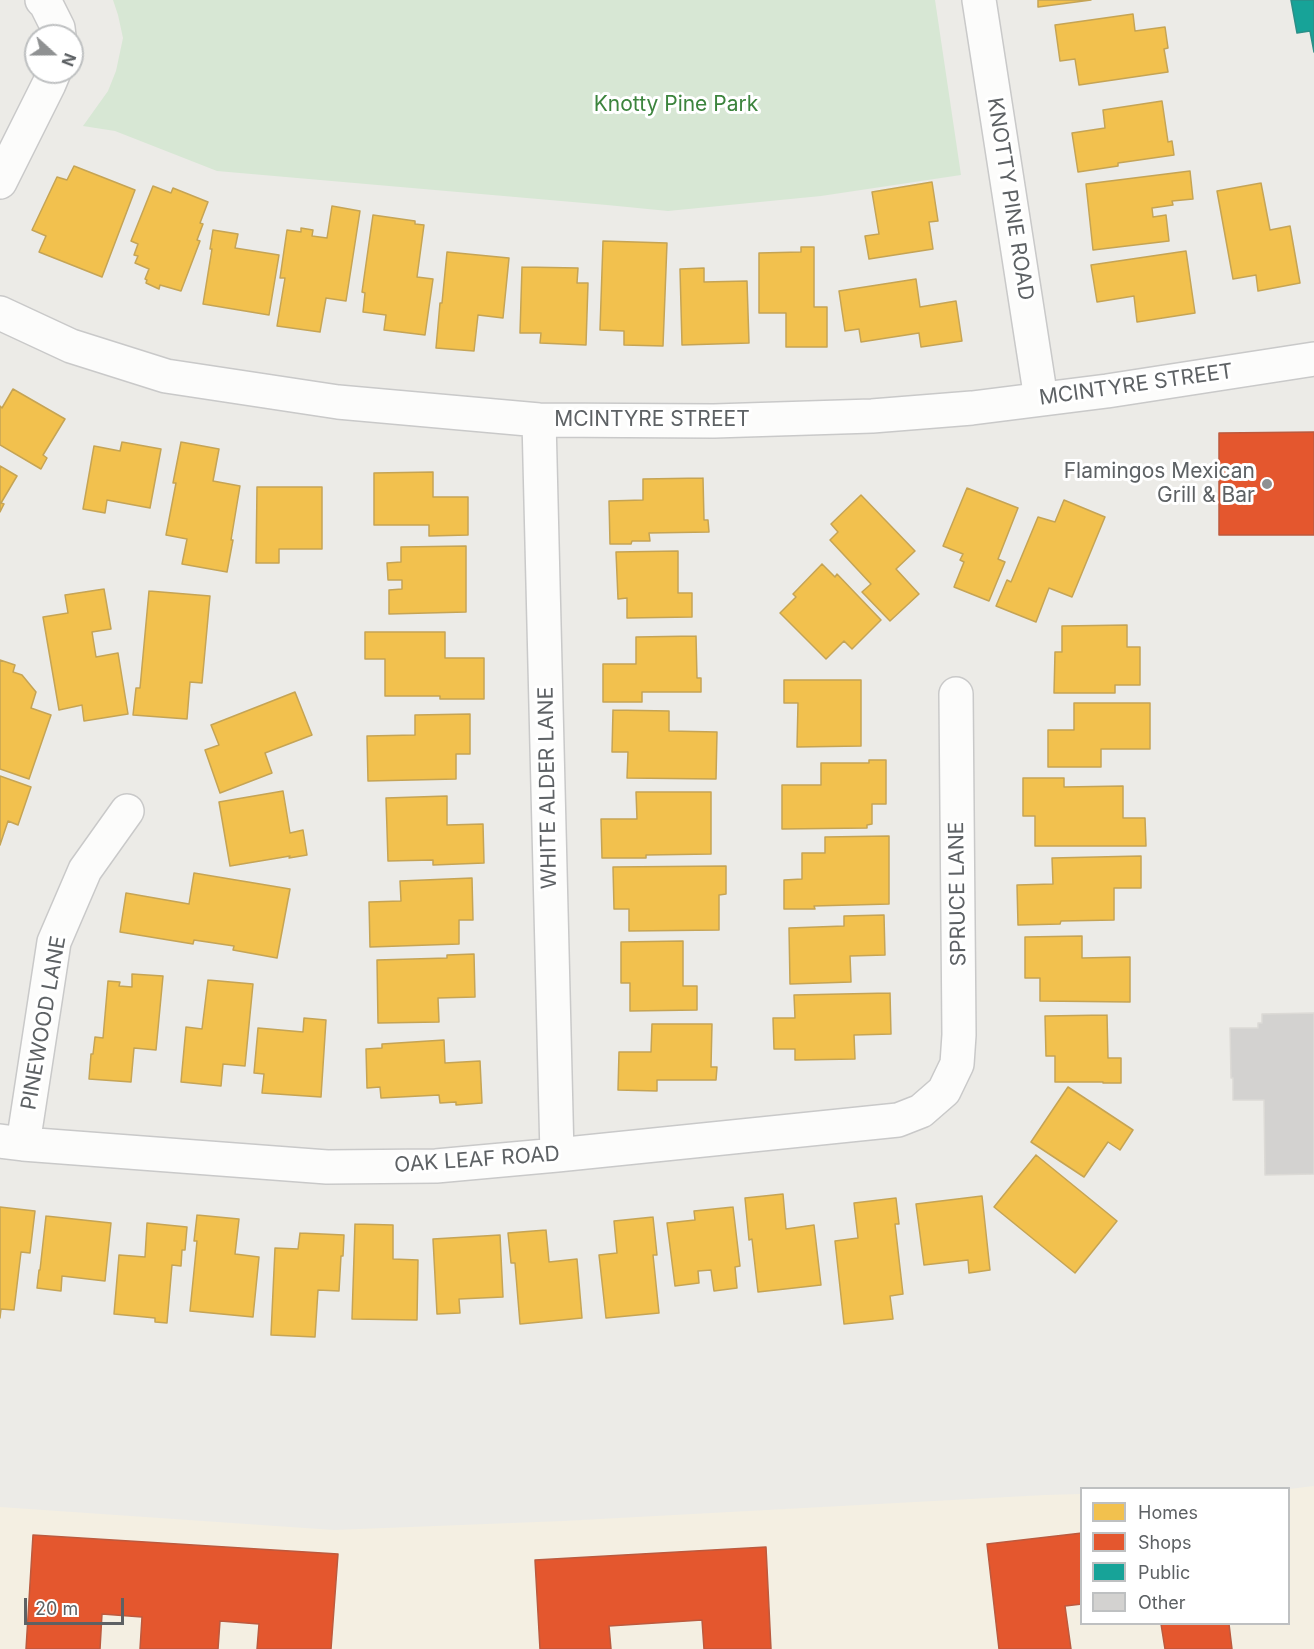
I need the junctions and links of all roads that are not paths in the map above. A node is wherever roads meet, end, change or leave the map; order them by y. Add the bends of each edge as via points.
1 (42, 0) edge
2 (979, 0) edge
3 (55, 24) edge
4 (49, 84) edge
5 (0, 182) edge
6 (0, 313) edge
7 (1314, 359) edge
8 (1041, 399) junction
9 (539, 420) junction
10 (956, 694) dead end
11 (127, 811) dead end
12 (944, 1091) joint
13 (12, 1143) edge
14 (557, 1155) junction

1 - 3 street
2 - 8 street, KNOTTY PINE ROAD
4 - 5 street
6 - 9 street, MCINTYRE STREET via 71,346 166,376 338,402
7 - 8 street, MCINTYRE STREET
8 - 9 street, MCINTYRE STREET via 872,416 714,421
9 - 14 street, WHITE ALDER LANE
10 - 12 street, SPRUCE LANE via 959,1035 957,1064
11 - 13 street, PINEWOOD LANE via 85,870 54,942
12 - 14 street, OAK LEAF ROAD via 921,1110 898,1120
13 - 14 street, OAK LEAF ROAD via 327,1167 436,1166

